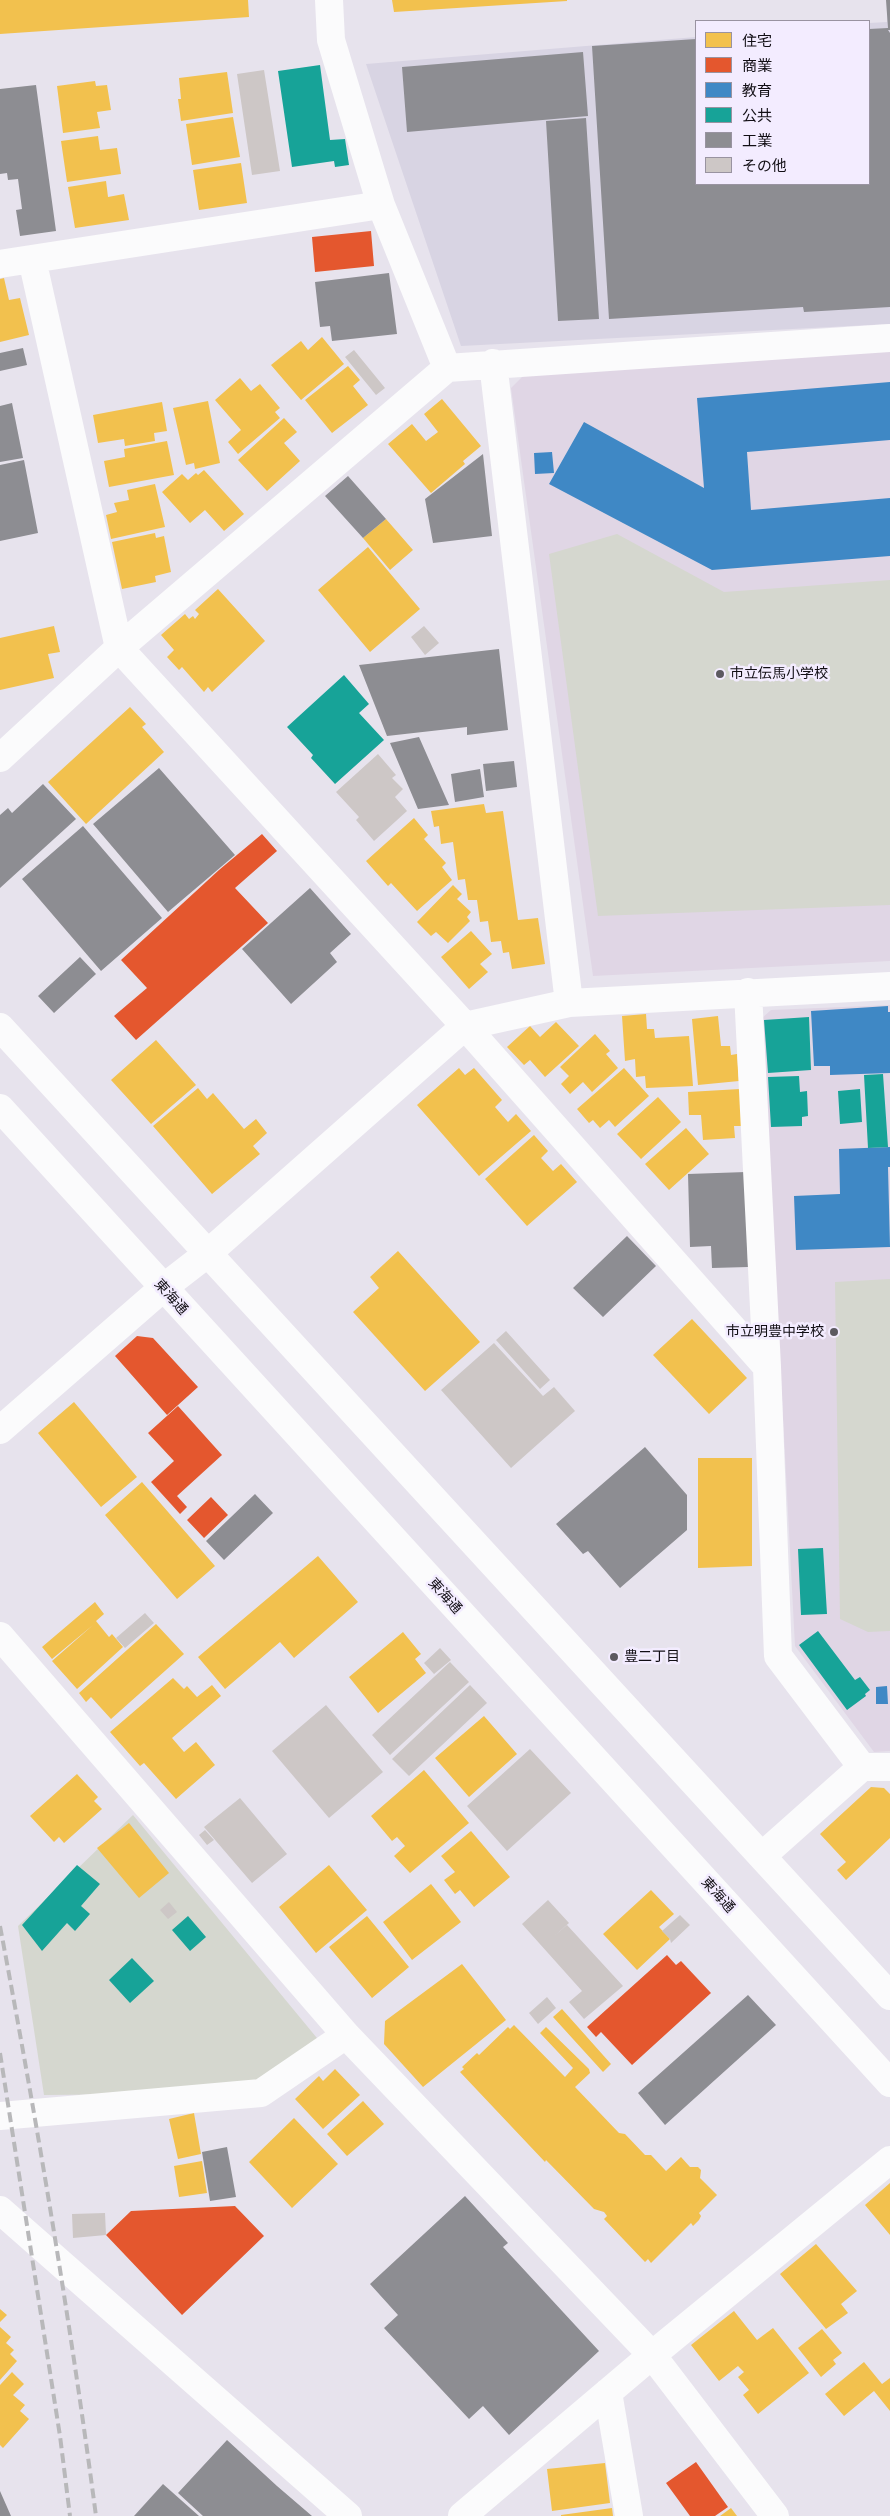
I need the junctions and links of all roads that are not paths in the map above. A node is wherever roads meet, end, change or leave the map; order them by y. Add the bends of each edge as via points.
1 (329, 0) edge
2 (380, 205) junction
3 (32, 259) junction
4 (0, 264) edge
5 (890, 338) edge
6 (493, 364) junction
7 (447, 368) junction
8 (119, 648) junction
9 (0, 758) edge
10 (890, 986) edge
11 (748, 992) junction
12 (569, 1003) junction
13 (466, 1026) junction
14 (0, 1027) edge
15 (0, 1108) edge
16 (207, 1254) junction
17 (163, 1288) junction
18 (767, 1367) junction
19 (0, 1430) edge
20 (0, 1636) edge
21 (862, 1767) junction
22 (890, 1767) edge
23 (762, 1856) junction
24 (890, 1996) edge
25 (346, 2035) junction
26 (890, 2083) edge
27 (0, 2116) edge
28 (890, 2160) edge
29 (0, 2210) edge
30 (652, 2355) junction
31 (608, 2392) junction
32 (348, 2516) edge
33 (462, 2516) edge
34 (628, 2516) edge
35 (775, 2516) edge

1 - 2 street via 331,40
2 - 3 street
2 - 7 street
3 - 4 street
3 - 8 street
5 - 6 street
6 - 7 street
6 - 12 street
7 - 8 street
8 - 9 street
8 - 13 street
10 - 11 street
11 - 12 street
11 - 18 street
12 - 13 street
13 - 16 street
13 - 18 street
14 - 16 street
15 - 17 street, 東海通
16 - 17 street
16 - 23 street
17 - 19 street
17 - 26 street, 東海通
18 - 21 street via 778,1656
20 - 25 street
21 - 22 street
21 - 23 street
23 - 24 street
25 - 27 street via 261,2093
25 - 30 street
28 - 30 street
29 - 32 street
30 - 31 street
30 - 35 street
31 - 33 street
31 - 34 street

